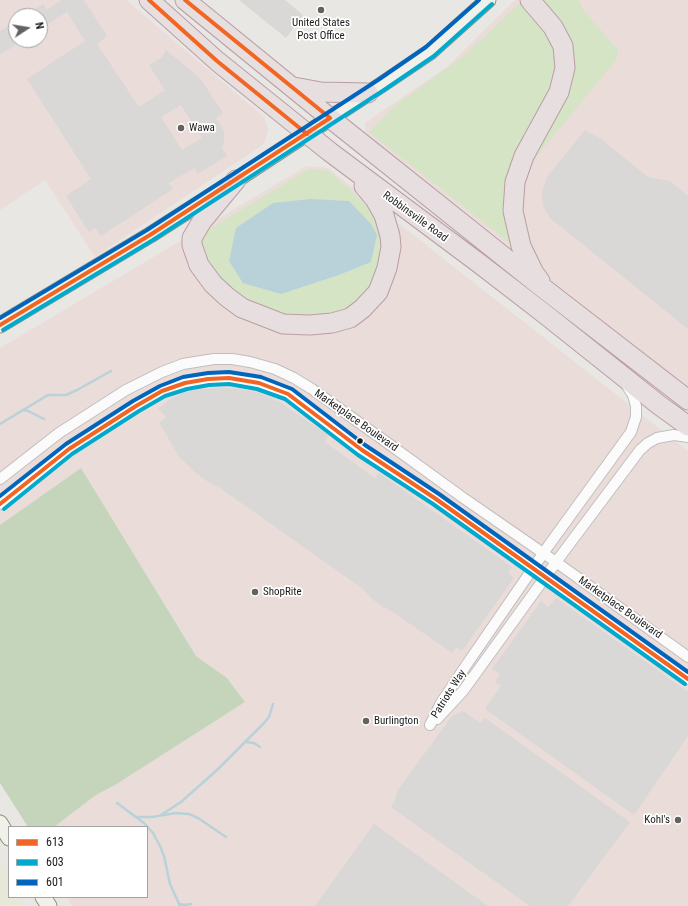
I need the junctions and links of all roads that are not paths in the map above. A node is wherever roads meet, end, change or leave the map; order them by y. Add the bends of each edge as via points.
1 (148, 0) edge
2 (185, 0) edge
3 (488, 0) edge
4 (530, 0) edge
5 (292, 87) junction
6 (368, 93) junction
7 (330, 118) junction
8 (306, 134) junction
9 (347, 165) junction
10 (236, 180) junction
11 (549, 293) junction
12 (0, 325) edge
13 (615, 370) junction
14 (688, 400) edge
15 (688, 426) edge
16 (688, 437) edge
17 (0, 479) edge
18 (0, 504) edge
19 (543, 553) junction
20 (556, 562) junction
21 (533, 569) junction
22 (546, 578) junction
23 (688, 656) edge
24 (688, 679) edge
25 (0, 823) edge
26 (8, 836) edge

1 - 8 highway, Robbinsville Road
2 - 5 highway
3 - 6 main road via 430,52
4 - 11 highway via 553,27 563,46 565,68 559,92 524,156 515,182 513,211 521,246 534,273
5 - 6 highway via 321,92
5 - 7 highway
6 - 7 main road
7 - 8 main road
7 - 11 highway
8 - 9 highway, Robbinsville Road
8 - 10 main road
9 - 10 highway via 375,199 384,215 391,248 378,292 350,318 332,323 283,324 242,308 213,284 199,265 192,238 202,221
9 - 13 highway, Robbinsville Road via 480,264
10 - 12 main road
11 - 14 highway
13 - 15 highway, Robbinsville Road
13 - 19 street, Patriots Way via 633,395 636,406 636,417 631,432
16 - 20 street, Patriots Way via 674,435 657,438 640,450
17 - 19 street, Marketplace Boulevard via 59,433 126,390 183,364 232,359 275,369 294,378
18 - 21 street, Marketplace Boulevard via 69,449 142,402 185,383 229,378 259,383 288,394 362,450 436,499
19 - 20 street, Marketplace Boulevard
19 - 21 street, Patriots Way
20 - 22 street, Patriots Way
20 - 23 street, Marketplace Boulevard
21 - 22 street, Marketplace Boulevard
21 - 22 street, Patriots Way via 441,703 430,725 462,691
22 - 24 street, Marketplace Boulevard
25 - 26 main road

